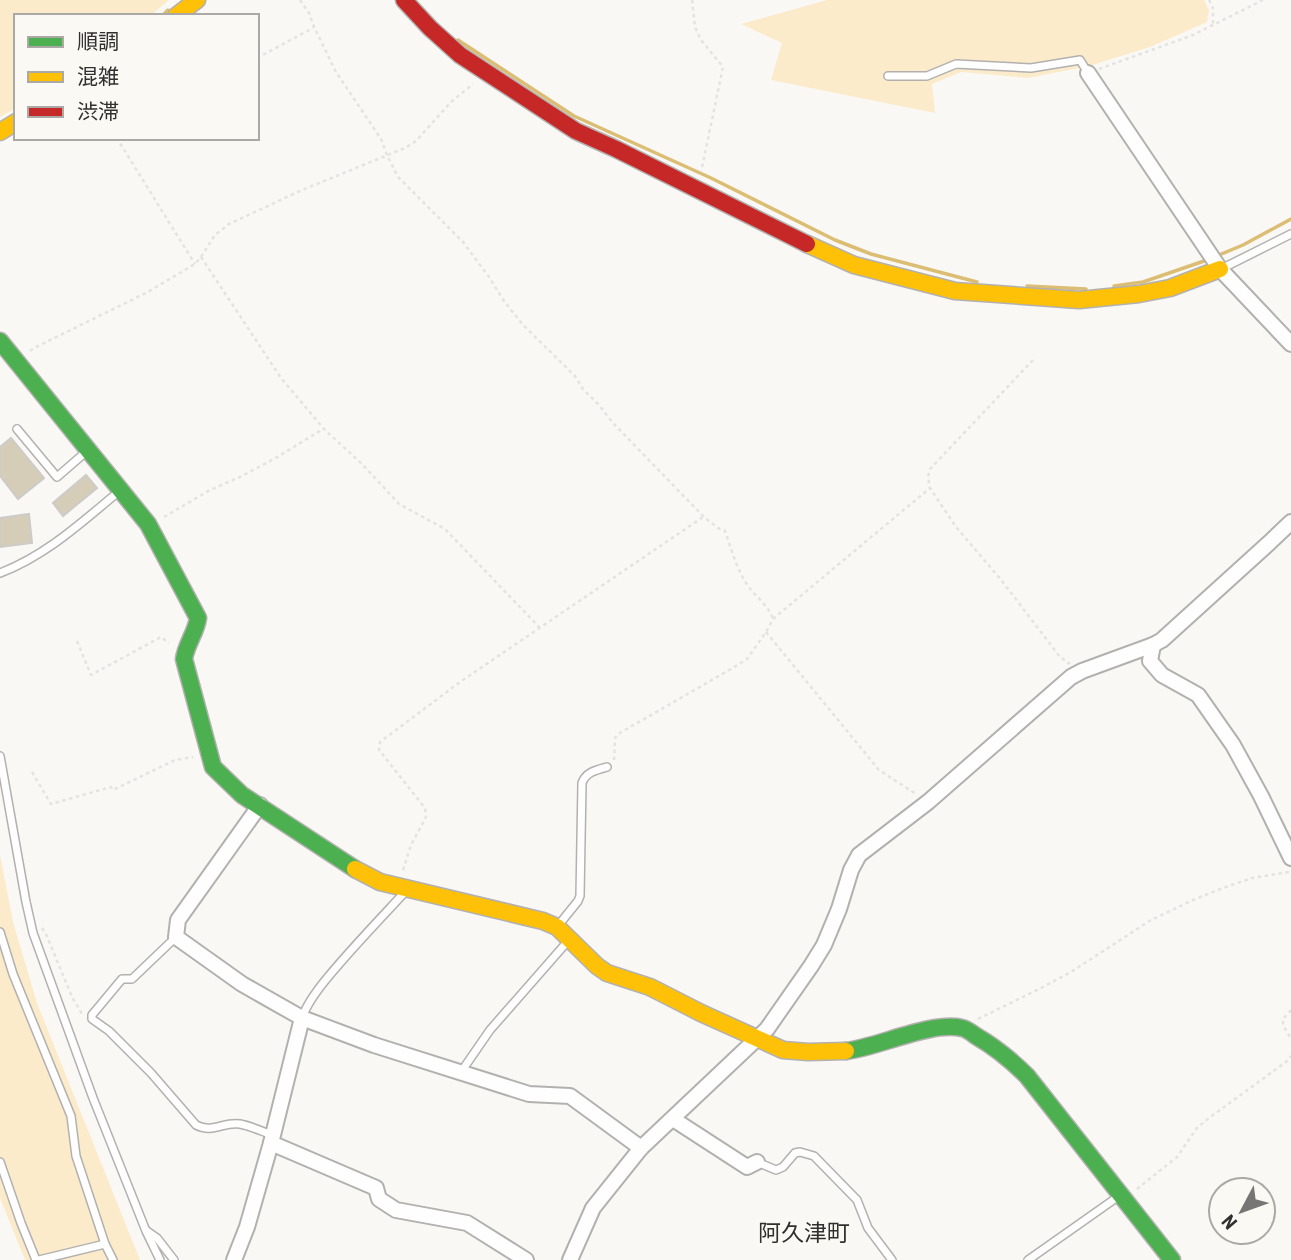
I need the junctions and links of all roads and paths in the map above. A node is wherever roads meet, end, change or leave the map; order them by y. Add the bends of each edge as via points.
1 (197, 0) edge
2 (300, 0) edge
3 (404, 0) edge
4 (692, 0) edge
5 (1209, 0) edge
6 (1263, 0) edge
7 (179, 14) edge
8 (1213, 26) junction
9 (314, 27) junction
10 (259, 57) edge
11 (486, 73) junction
12 (1088, 73) junction
13 (888, 76) dead end
14 (118, 140) edge
15 (387, 155) junction
16 (697, 189) junction
17 (1291, 234) edge
18 (201, 257) junction
19 (195, 264) junction
20 (1220, 269) junction
21 (0, 341) edge
22 (1291, 344) edge
23 (1032, 360) dead end
24 (17, 361) junction
25 (17, 429) dead end
26 (324, 429) junction
27 (88, 451) junction
28 (930, 488) junction
29 (120, 491) junction
30 (704, 517) junction
31 (1291, 522) edge
32 (148, 524) junction
33 (0, 573) edge
34 (773, 619) junction
35 (541, 629) junction
36 (766, 632) junction
37 (78, 641) dead end
38 (1153, 645) junction
39 (185, 650) junction
40 (1082, 671) junction
41 (210, 753) junction
42 (0, 756) edge
43 (607, 768) joint
44 (32, 772) dead end
45 (928, 802) junction
46 (260, 805) junction
47 (1291, 858) edge
48 (1291, 872) edge
49 (402, 888) junction
50 (28, 914) junction
51 (557, 927) junction
52 (0, 932) edge
53 (176, 937) junction
54 (569, 940) junction
55 (1291, 1010) edge
56 (302, 1018) junction
57 (92, 1019) junction
58 (963, 1028) junction
59 (757, 1039) junction
60 (1291, 1040) edge
61 (1291, 1056) edge
62 (460, 1073) junction
63 (673, 1119) junction
64 (272, 1139) junction
65 (641, 1148) junction
66 (0, 1162) edge
67 (757, 1162) joint
68 (1122, 1198) junction
69 (146, 1231) junction
70 (105, 1244) junction
71 (37, 1260) edge
72 (113, 1260) edge
73 (160, 1260) edge
74 (174, 1260) edge
75 (234, 1260) edge
76 (526, 1260) edge
77 (570, 1260) edge
78 (892, 1260) edge
79 (1028, 1260) edge
80 (1172, 1260) edge

1 - 7 street
2 - 9 path
3 - 11 street via 447,44
4 - 16 path via 701,40 723,67
5 - 8 path
6 - 8 path
8 - 12 path
9 - 10 path
9 - 15 path
11 - 15 path via 451,102 416,141
11 - 16 street via 576,131
12 - 13 lane via 1080,60 1031,68 956,64 927,76
12 - 20 street
14 - 19 path
15 - 18 path via 229,224 215,235
15 - 30 path via 398,177 463,242 523,325
16 - 20 street via 854,265 955,291 1093,300 1170,288
17 - 20 lane
18 - 19 path
18 - 26 path via 281,378
19 - 24 path
20 - 22 street
21 - 24 street
23 - 28 path via 930,469
24 - 27 street
25 - 27 lane via 57,477
26 - 32 path
26 - 35 path via 399,504 445,529
27 - 29 street
28 - 34 path
28 - 40 path via 1060,657
29 - 32 street
29 - 33 lane via 39,554
30 - 34 path via 725,531 747,585
30 - 35 path
31 - 38 street
32 - 39 street via 198,618
34 - 36 path
35 - 49 path via 380,742 379,750 425,808
36 - 43 path via 747,659 732,670 618,734 614,761
36 - 45 path via 879,770
37 - 39 path via 91,675 161,638
38 - 40 street
38 - 47 street via 1150,661 1161,675 1198,695 1233,745
39 - 41 street
40 - 45 street
41 - 44 path via 175,760 113,790 51,804
41 - 46 street via 214,767 242,795
42 - 50 lane
43 - 51 lane via 591,772 582,783 580,896
45 - 59 street via 859,855 824,945
46 - 49 street via 355,869
46 - 53 street via 178,920
48 - 58 path via 1252,878 1161,915 1071,972
49 - 51 street
49 - 56 lane via 318,989
50 - 57 path via 47,934 80,1013
50 - 69 lane via 71,1041
51 - 54 street
52 - 70 lane via 71,1116 76,1156
53 - 56 street via 242,984
53 - 57 lane via 132,979 122,979
54 - 59 street via 607,974 650,987
54 - 62 lane via 490,1030
55 - 60 path via 1283,1025
56 - 62 street
56 - 64 street
57 - 64 lane via 151,1073 196,1125 209,1129 238,1124
58 - 59 street via 934,1028 836,1052 783,1050
58 - 68 street via 1027,1076
59 - 63 street
61 - 68 path via 1197,1128 1177,1157
62 - 65 street via 528,1094 570,1096
63 - 65 street
63 - 67 street via 747,1167
64 - 75 street
64 - 76 street via 376,1188 379,1199 396,1210 467,1223
65 - 77 street via 593,1208
66 - 71 lane
67 - 78 lane via 776,1170 795,1153 814,1156 857,1200 868,1228
68 - 79 lane
68 - 80 street
69 - 73 lane
69 - 74 lane
70 - 71 lane
70 - 72 lane

